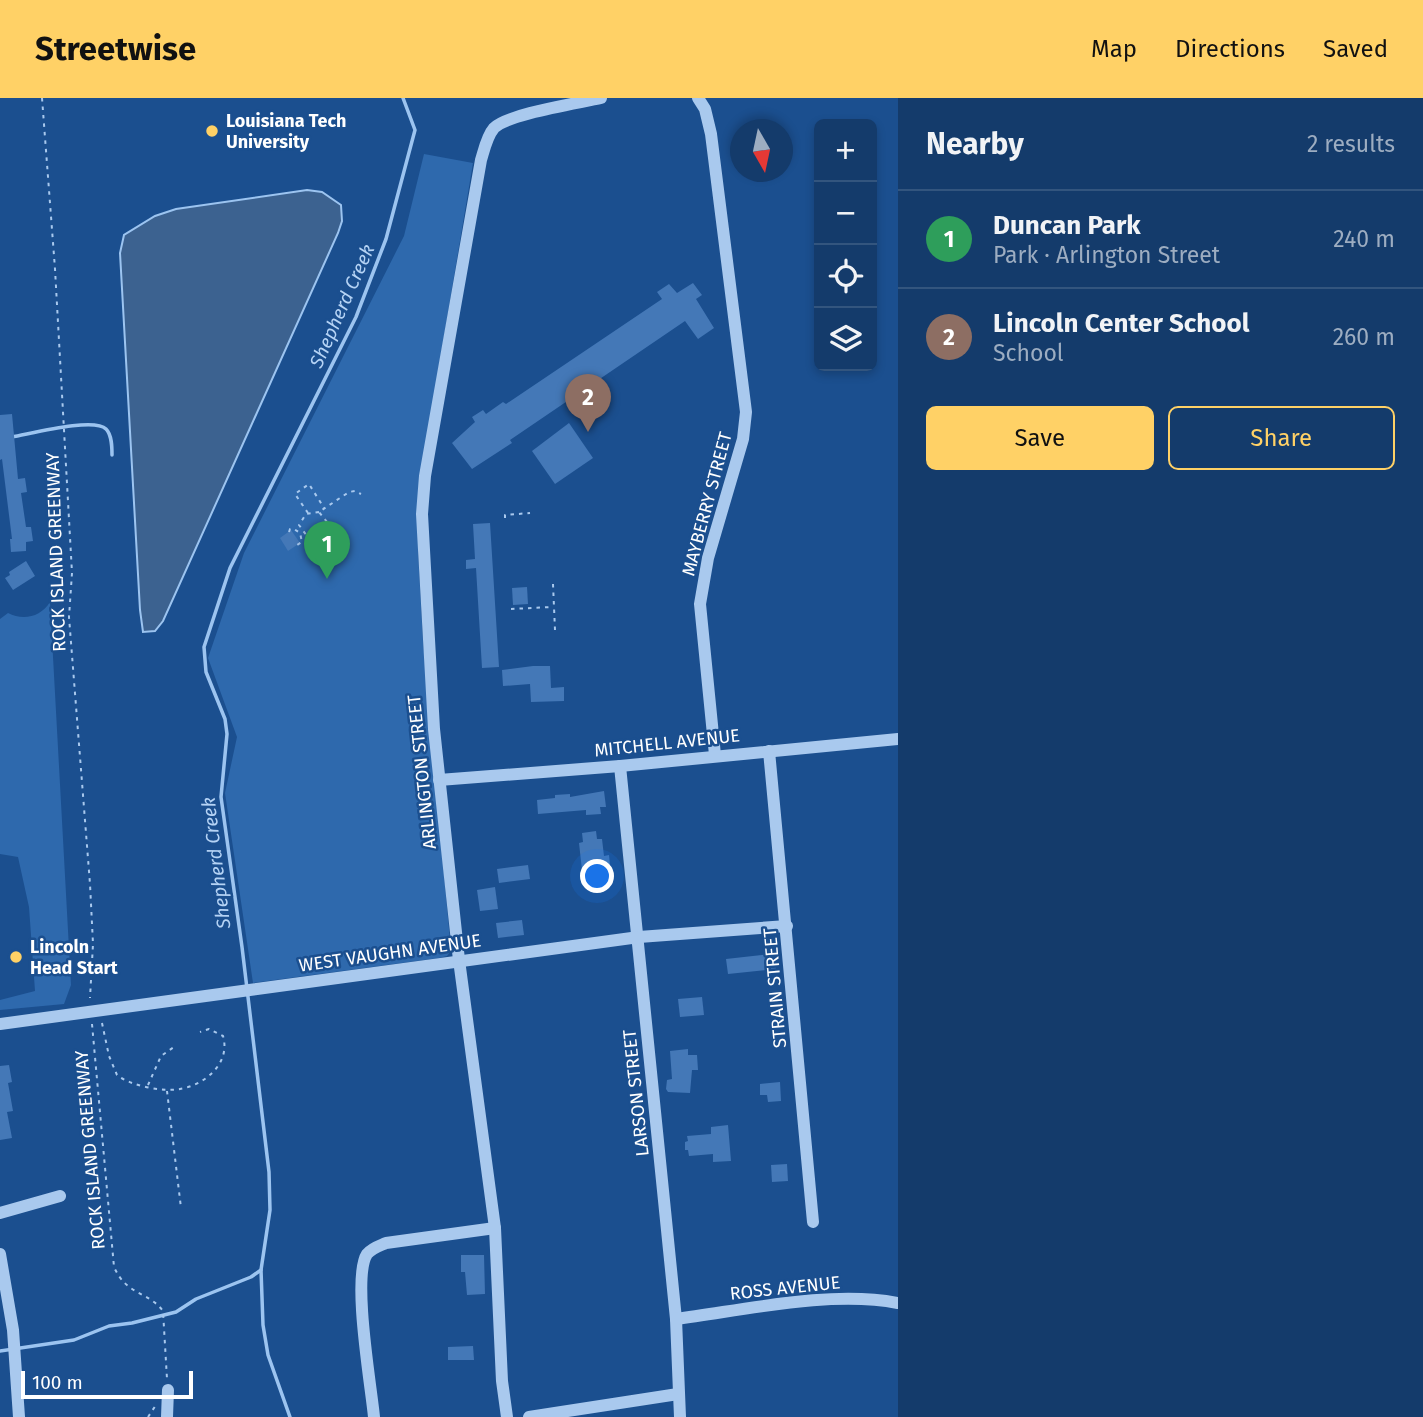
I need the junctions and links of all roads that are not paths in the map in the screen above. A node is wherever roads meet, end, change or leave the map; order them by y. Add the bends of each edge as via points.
1 (601, 98) edge
2 (698, 98) edge
3 (898, 739) edge
4 (769, 751) junction
5 (715, 755) junction
6 (620, 766) junction
7 (439, 780) junction
8 (787, 926) junction
9 (639, 937) junction
10 (459, 960) junction
11 (0, 1024) edge
12 (60, 1196) dead end
13 (0, 1213) edge
14 (813, 1222) dead end
15 (495, 1227) junction
16 (0, 1254) edge
17 (898, 1303) edge
18 (676, 1319) junction
19 (168, 1390) road end
20 (678, 1394) junction
21 (19, 1417) edge
22 (167, 1417) edge
23 (374, 1417) edge
24 (506, 1417) edge
25 (529, 1417) edge
26 (680, 1417) edge

1 - 7 street, ARLINGTON STREET via 511,119 494,128 481,160 423,493
2 - 5 street, MAYBERRY STREET via 711,134 746,412 700,604
3 - 4 street, MITCHELL AVENUE
4 - 5 street, MITCHELL AVENUE
4 - 8 street, STRAIN STREET
5 - 6 street, MITCHELL AVENUE
6 - 7 street, MITCHELL AVENUE
6 - 9 street, LARSON STREET
7 - 10 street, ARLINGTON STREET
8 - 9 street, WEST VAUGHN AVENUE
8 - 14 street, STRAIN STREET
9 - 10 street, WEST VAUGHN AVENUE
9 - 18 street, LARSON STREET
10 - 11 street, WEST VAUGHN AVENUE
10 - 15 street, ARLINGTON STREET
12 - 13 street
15 - 23 street via 386,1243 366,1255 361,1288
15 - 24 street, ARLINGTON STREET
16 - 21 street via 13,1330
17 - 18 street, ROSS AVENUE via 870,1298 797,1303
18 - 20 street, LARSON STREET
19 - 22 street
20 - 25 street
20 - 26 street, LARSON STREET

